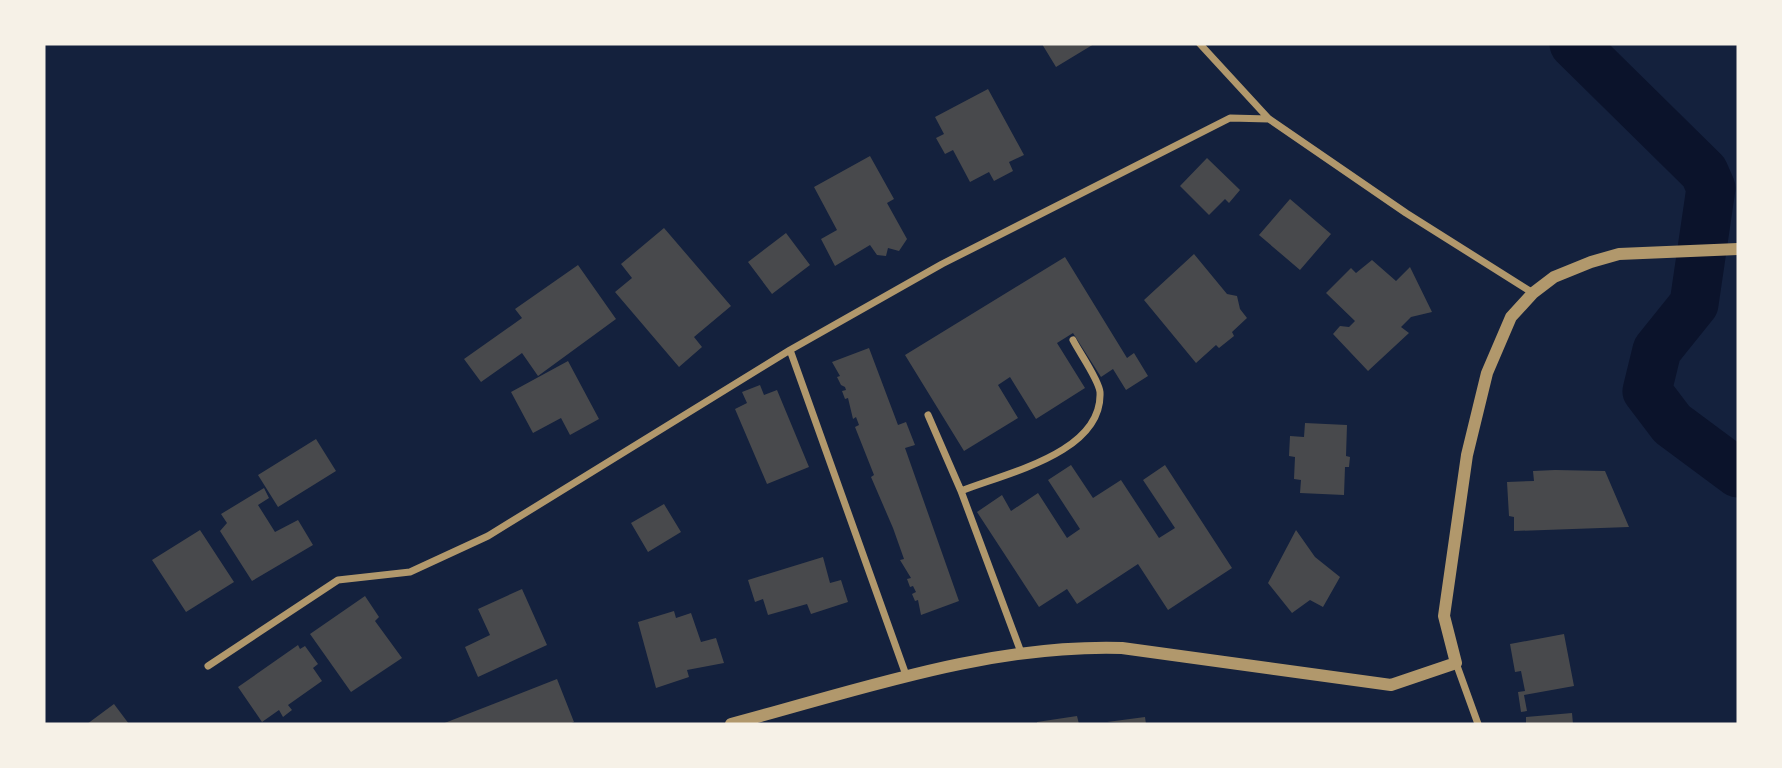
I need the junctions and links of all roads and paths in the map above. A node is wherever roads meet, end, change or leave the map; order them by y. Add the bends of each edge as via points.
1 (1199, 44) edge
2 (1269, 119) junction
3 (1738, 249) edge
4 (1533, 293) junction
5 (1073, 340) dead end
6 (790, 351) junction
7 (928, 415) dead end
8 (961, 491) junction
9 (1022, 655) junction
10 (1456, 663) junction
11 (208, 666) dead end
12 (906, 675) junction
13 (736, 724) edge
14 (1478, 724) edge

1 - 2 street
2 - 4 street
2 - 6 street via 1230,118 942,264
3 - 4 street via 1619,254 1554,277
4 - 10 street via 1511,317 1475,418 1444,616
5 - 8 street via 1100,389 1090,428 1068,448
6 - 11 street via 488,536 410,572 338,580
6 - 12 street
7 - 8 street
8 - 9 street
9 - 10 street via 1122,648 1391,685
9 - 12 street
10 - 14 street
12 - 13 street

